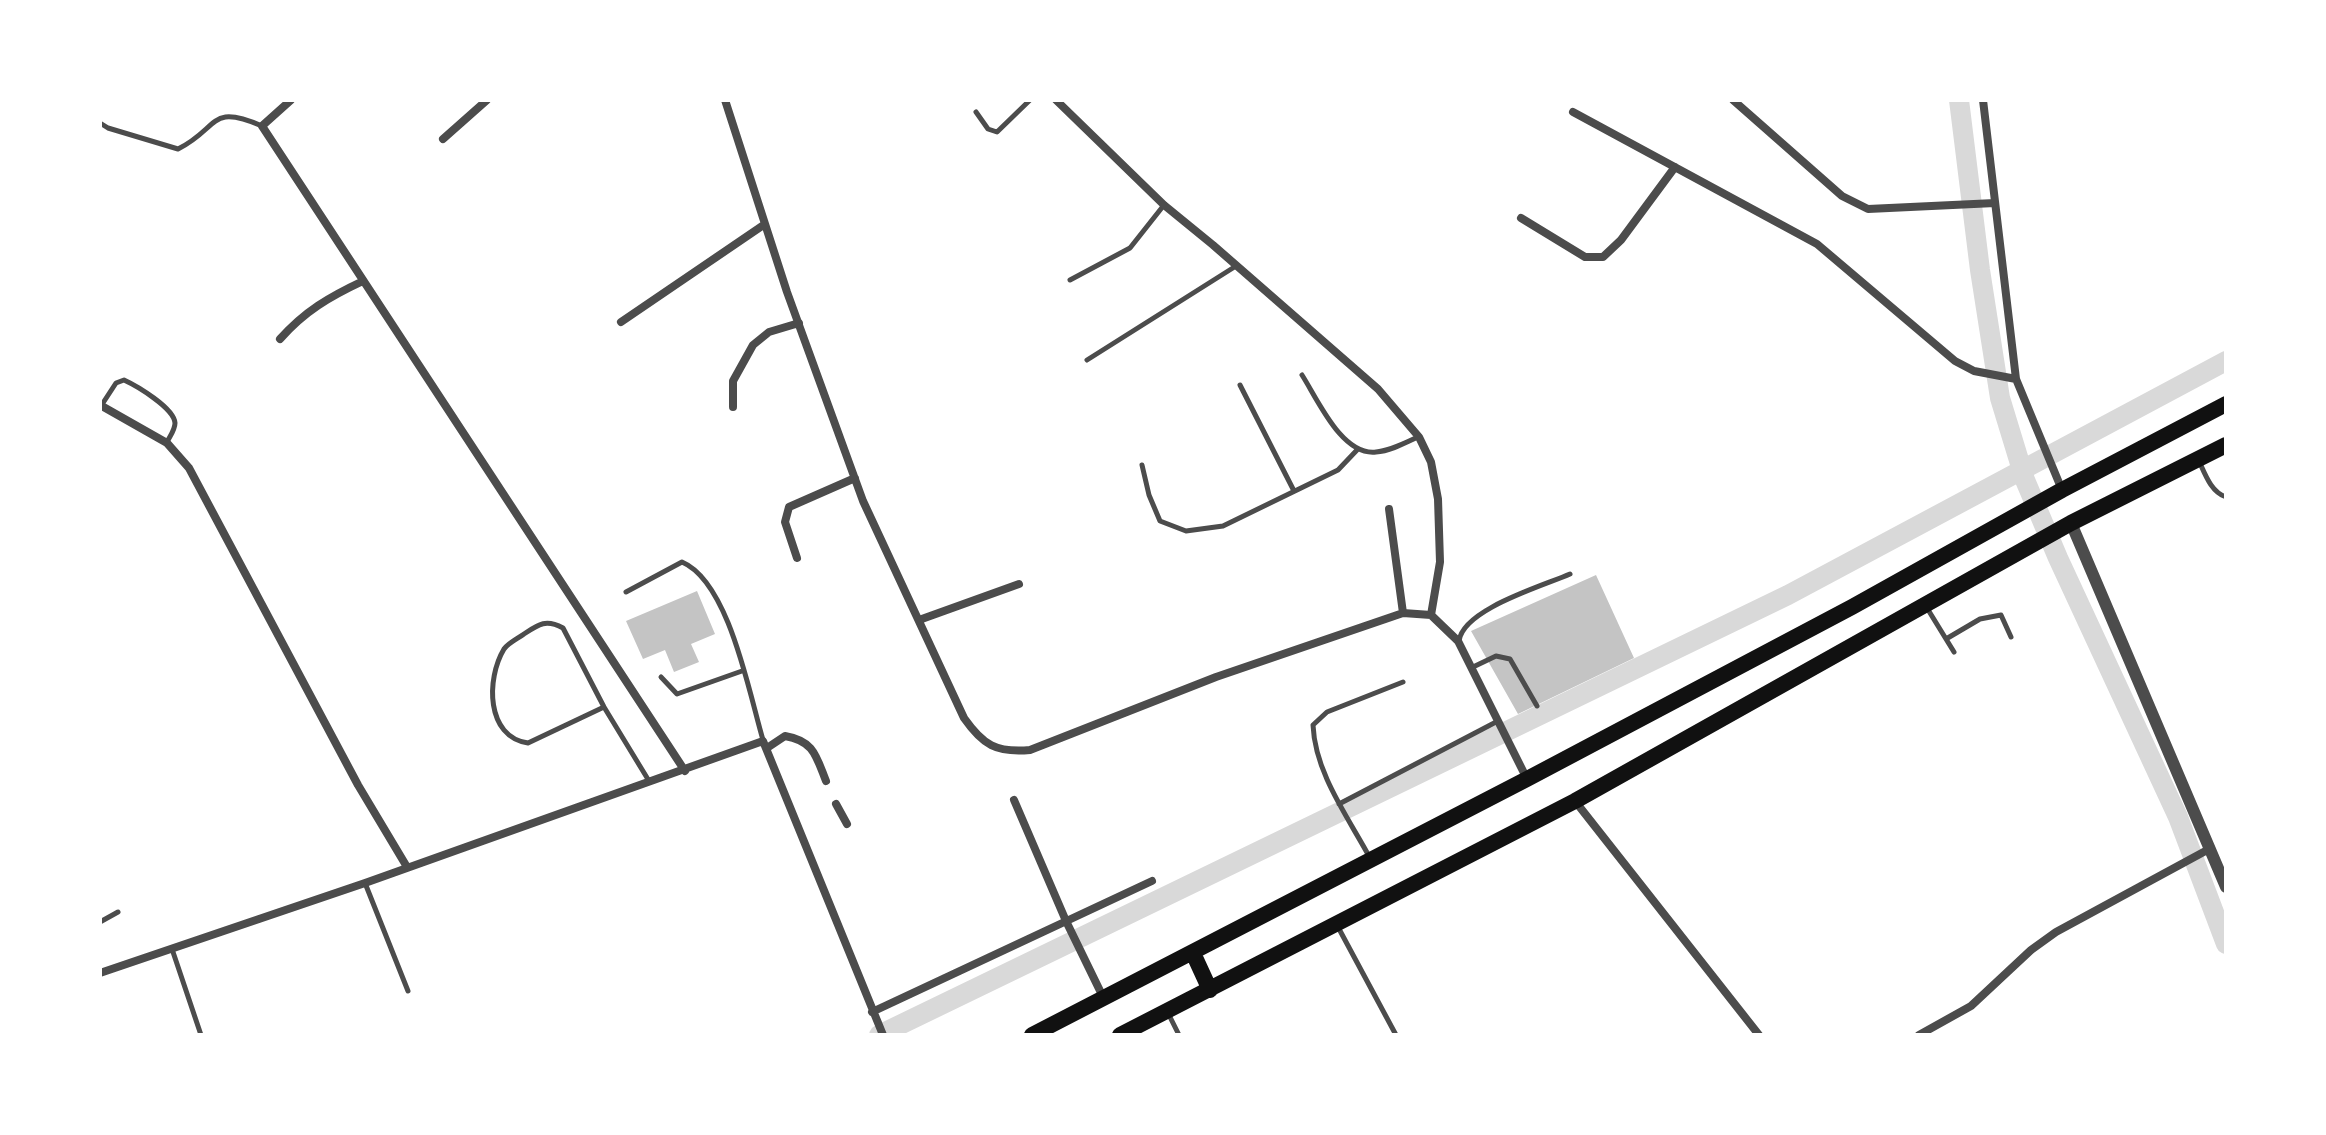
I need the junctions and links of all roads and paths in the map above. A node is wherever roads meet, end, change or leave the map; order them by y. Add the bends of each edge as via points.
1 (291, 100) edge
2 (487, 100) edge
3 (725, 100) edge
4 (1030, 100) edge
5 (1056, 100) edge
6 (1733, 100) edge
7 (1983, 100) edge
8 (976, 112) dead end
9 (1573, 112) dead end
10 (100, 123) edge
11 (262, 126) junction
12 (443, 139) dead end
13 (1675, 167) junction
14 (1991, 203) junction
15 (1164, 205) junction
16 (1521, 218) dead end
17 (765, 224) junction
18 (1237, 266) junction
19 (1070, 280) dead end
20 (363, 281) junction
21 (621, 322) dead end
22 (799, 323) junction
23 (280, 339) dead end
24 (1087, 360) dead end
25 (1302, 375) dead end
26 (2016, 379) junction
27 (1240, 385) dead end
28 (2226, 404) edge
29 (100, 405) edge
30 (733, 407) dead end
31 (1419, 437) junction
32 (167, 443) junction
33 (2226, 445) edge
34 (1357, 450) junction
35 (2198, 459) junction
36 (1142, 465) dead end
37 (855, 478) junction
38 (2061, 483) junction
39 (1294, 491) junction
40 (2226, 497) edge
41 (1389, 509) dead end
42 (2066, 526) junction
43 (797, 558) dead end
44 (1570, 574) dead end
45 (1019, 584) dead end
46 (626, 592) dead end
47 (1925, 605) junction
48 (1403, 613) junction
49 (1431, 615) junction
50 (919, 620) junction
51 (2011, 637) dead end
52 (1946, 639) junction
53 (1458, 641) junction
54 (1954, 652) dead end
55 (1473, 667) junction
56 (742, 671) junction
57 (661, 677) dead end
58 (1403, 682) dead end
59 (1537, 706) dead end
60 (604, 707) junction
61 (1499, 721) junction
62 (765, 745) junction
63 (685, 771) junction
64 (1527, 779) junction
65 (649, 781) junction
66 (826, 781) dead end
67 (1014, 800) dead end
68 (1575, 801) junction
69 (836, 804) dead end
70 (1339, 804) junction
71 (847, 824) dead end
72 (2206, 851) junction
73 (1371, 860) junction
74 (407, 867) junction
75 (1152, 881) dead end
76 (365, 883) junction
77 (2226, 887) edge
78 (118, 912) dead end
79 (1066, 921) junction
80 (100, 922) edge
81 (1337, 925) junction
82 (171, 947) junction
83 (1193, 953) junction
84 (100, 973) edge
85 (1210, 990) junction
86 (408, 991) dead end
87 (1104, 999) junction
88 (872, 1012) junction
89 (1168, 1013) junction
90 (201, 1035) edge
91 (883, 1035) edge
92 (1032, 1035) edge
93 (1120, 1035) edge
94 (1179, 1035) edge
95 (1396, 1035) edge
96 (1759, 1035) edge
97 (1919, 1035) edge

1 - 11 street
2 - 12 street
3 - 17 street
4 - 8 lane via 997,132 988,129
5 - 15 street
6 - 14 street via 1856,205 1868,209
7 - 14 street
9 - 13 street
10 - 11 lane via 178,149 195,141 217,118 229,115
11 - 20 street
13 - 16 street via 1603,257 1585,257
13 - 26 street via 1817,244 1955,361 1974,371
14 - 26 street
15 - 18 street
15 - 19 lane via 1130,248
17 - 21 street
17 - 22 street
18 - 24 lane
18 - 31 street via 1378,389
20 - 23 street via 326,298
20 - 63 street
22 - 30 street via 769,332 753,345 733,381
22 - 37 street
25 - 34 lane via 1336,431
26 - 38 street
27 - 39 lane
28 - 38 main road
29 - 32 street
29 - 32 lane via 116,383 124,380 138,386 174,420
31 - 34 lane via 1376,453
31 - 49 street via 1431,462 1438,499 1440,562
32 - 74 street via 189,468
33 - 35 main road
34 - 39 lane via 1338,470
35 - 40 lane via 2208,481
35 - 42 main road
36 - 39 lane via 1160,521 1186,531 1223,526
37 - 43 street via 789,507 785,522
37 - 50 street
38 - 64 main road via 2044,501 1993,530
41 - 48 street
42 - 47 main road
42 - 72 street
44 - 53 lane via 1478,613
45 - 50 street
46 - 56 lane via 682,562 696,568 725,611
47 - 52 lane
47 - 68 main road
48 - 49 street
48 - 50 street via 1216,677 1030,750 1013,751 985,743 964,718
49 - 53 street
51 - 52 lane via 2001,615 1980,619
52 - 54 lane
53 - 55 street
55 - 59 lane via 1496,656 1510,659
55 - 61 street
56 - 57 lane via 677,694
56 - 62 lane
58 - 70 lane via 1327,712 1313,725 1314,746
60 - 60 lane via 528,743 517,741 492,704 491,683 506,646 541,622 552,622 563,628
60 - 65 lane
61 - 64 street
61 - 70 lane
62 - 63 street
62 - 66 street via 785,736 801,739 815,752
62 - 88 street
63 - 65 street
64 - 73 main road
65 - 74 street
67 - 79 street
68 - 81 main road
68 - 96 street
69 - 71 street
70 - 73 lane
72 - 77 street
72 - 97 street via 2056,932 1971,1006
73 - 83 main road
74 - 76 street
75 - 79 street
76 - 82 street
76 - 86 lane
78 - 80 lane
79 - 87 street
79 - 88 street
81 - 85 main road
81 - 95 lane
82 - 84 street
82 - 90 lane
83 - 85 main road
83 - 87 main road
85 - 89 main road
87 - 92 main road
88 - 91 street
89 - 93 main road
89 - 94 lane

